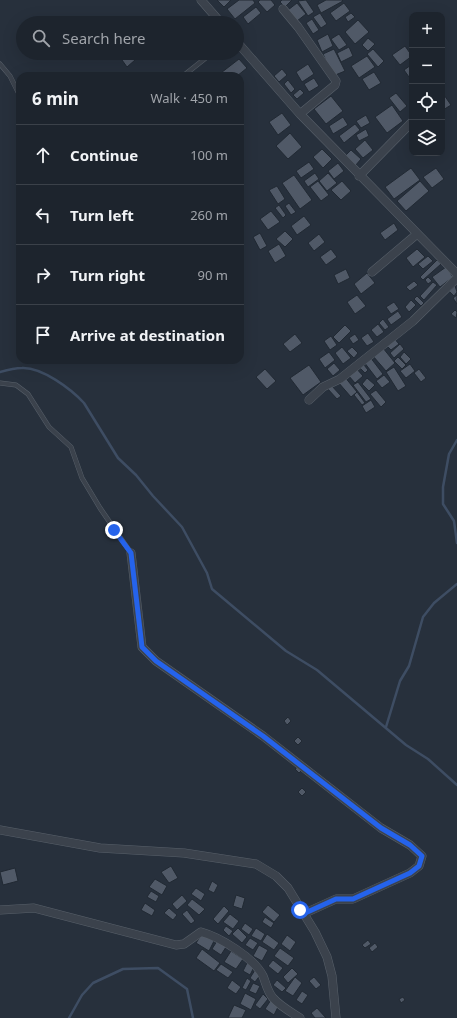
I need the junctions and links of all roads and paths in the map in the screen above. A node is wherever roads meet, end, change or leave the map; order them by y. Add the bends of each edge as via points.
1 (201, 0) edge
2 (283, 9) dead end
3 (215, 16) edge
4 (244, 50) edge
5 (203, 60) edge
6 (0, 64) edge
7 (188, 72) edge
8 (16, 88) edge
9 (300, 114) junction
10 (409, 125) edge
11 (359, 176) junction
12 (418, 234) junction
13 (372, 272) dead end
14 (457, 274) edge
15 (457, 278) edge
16 (0, 383) edge
17 (309, 400) dead end
18 (131, 553) joint
19 (0, 830) edge
20 (0, 910) edge
21 (303, 914) junction
22 (300, 1018) edge
23 (336, 1018) edge

1 - 3 street
2 - 9 street via 336,81 335,85
4 - 9 street
5 - 7 lane
6 - 8 lane
9 - 11 street
10 - 11 street
11 - 12 street
12 - 13 street
12 - 14 street
15 - 17 street via 412,321 340,379 323,387
16 - 18 lane via 16,385 28,394 49,427 71,447 82,478
18 - 21 street via 142,647 156,661 263,736 381,828 410,845 422,856 419,866 410,873 353,899 336,899
19 - 21 street via 100,848 184,852 256,864 276,876 288,888
20 - 22 street via 34,908 176,945 184,944 201,932 210,934 250,960 263,976 267,990 273,998
21 - 23 street via 327,956 332,976

